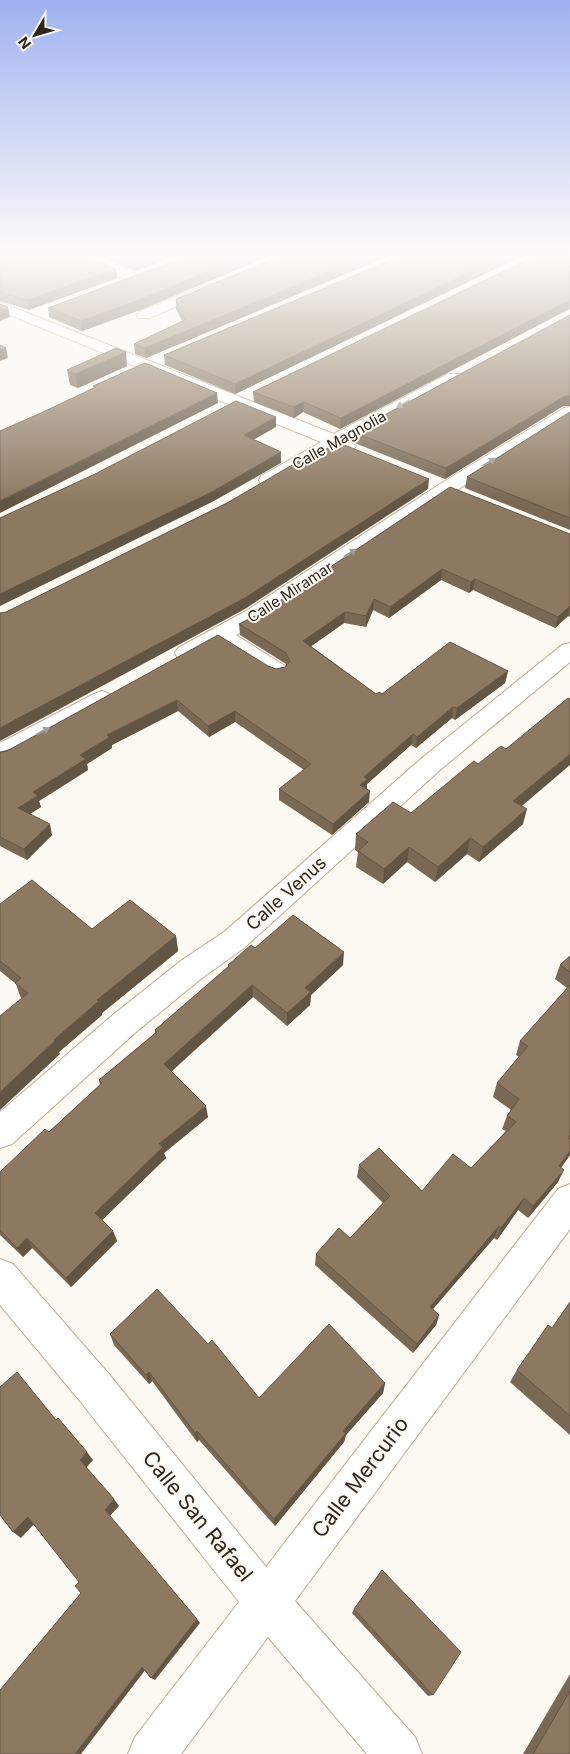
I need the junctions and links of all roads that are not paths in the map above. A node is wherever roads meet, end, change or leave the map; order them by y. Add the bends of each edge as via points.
1 (80, 338) edge
2 (166, 358) edge
3 (147, 365) junction
4 (466, 371) edge
5 (130, 373) edge
6 (254, 393) edge
7 (236, 402) junction
8 (219, 411) edge
9 (570, 412) edge
10 (335, 441) junction
11 (361, 452) edge
12 (253, 489) edge
13 (220, 634) junction
14 (570, 650) edge
15 (170, 662) edge
16 (277, 671) edge
17 (119, 690) edge
18 (0, 754) edge
19 (0, 1133) edge
20 (570, 1201) edge
21 (0, 1277) edge
22 (266, 1601) junction
23 (152, 1754) edge
24 (398, 1754) edge

1 - 3 street
2 - 3 street
3 - 5 street
3 - 7 street
4 -> 10 street, Calle Magnolia
6 - 7 street
7 - 8 street
7 - 10 street
13 -> 9 street, Calle Miramar via 262,611
10 - 11 street
10 - 12 street, Calle Magnolia
13 - 15 street, Calle Miramar
13 - 16 street
14 - 19 street, Calle Venus via 417,776 234,940 125,1023
18 -> 17 street
20 - 22 street, Calle Mercurio
21 - 22 street, Calle San Rafael via 94,1386
22 - 23 street, Calle Mercurio
22 - 24 street, Calle San Rafael

